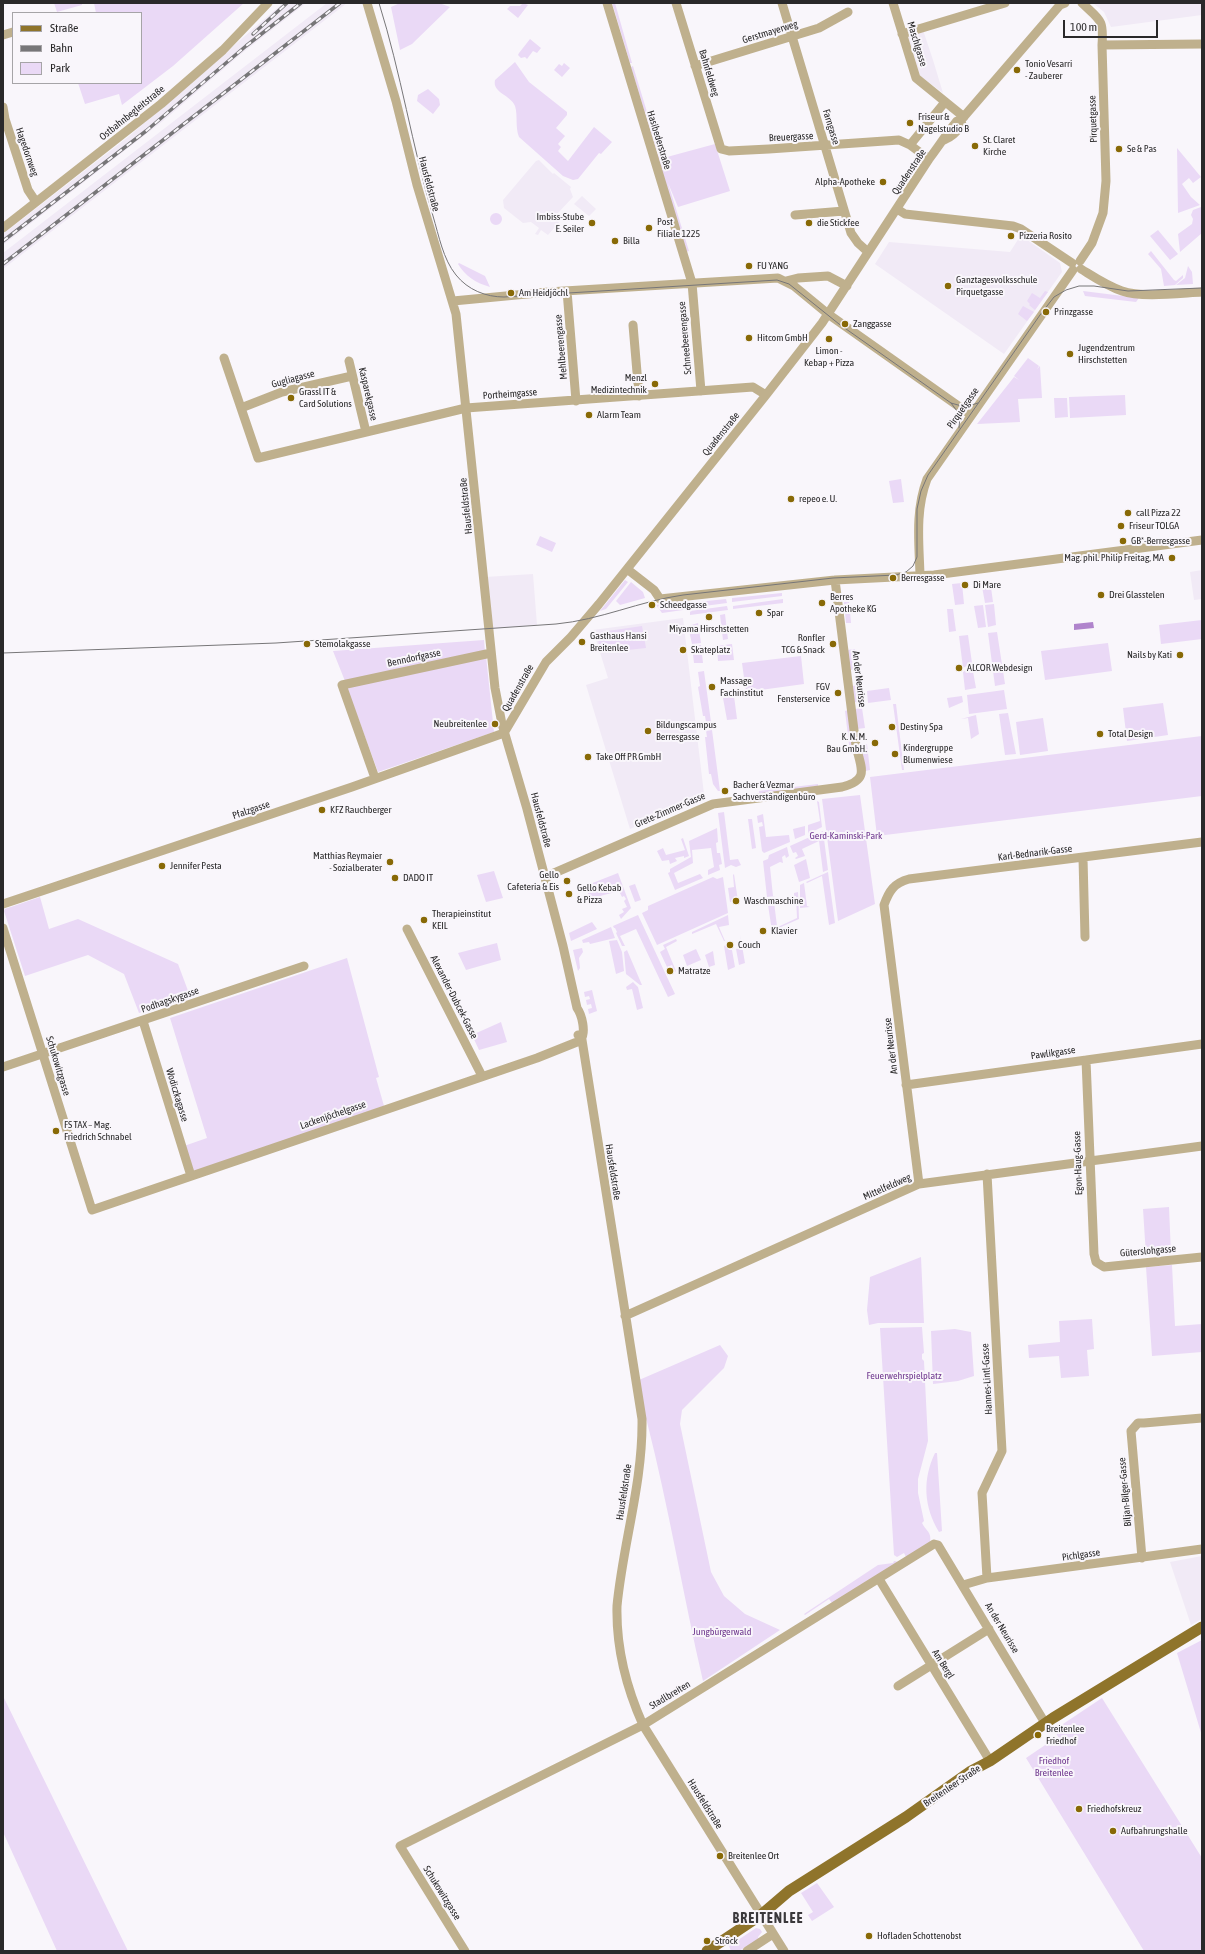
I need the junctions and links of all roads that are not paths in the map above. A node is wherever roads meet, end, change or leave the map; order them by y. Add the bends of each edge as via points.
1 (367, 3) edge
2 (607, 3) edge
3 (676, 3) edge
4 (782, 3) edge
5 (893, 3) edge
6 (1005, 3) edge
7 (1082, 3) edge
8 (267, 4) edge
9 (1061, 4) edge
10 (848, 12) dead end
11 (902, 34) junction
12 (792, 37) junction
13 (1202, 44) edge
14 (1102, 45) junction
15 (695, 66) junction
16 (945, 102) junction
17 (3, 107) edge
18 (962, 119) junction
19 (910, 145) junction
20 (825, 146) junction
21 (721, 149) joint
22 (929, 159) junction
23 (36, 202) junction
24 (897, 209) junction
25 (844, 211) junction
26 (795, 215) dead end
27 (3, 228) edge
28 (868, 252) junction
29 (1076, 266) junction
30 (786, 281) junction
31 (692, 283) junction
32 (847, 286) junction
33 (567, 291) junction
34 (1202, 292) edge
35 (453, 301) junction
36 (828, 314) junction
37 (633, 325) dead end
38 (224, 358) dead end
39 (349, 361) dead end
40 (352, 376) junction
41 (701, 391) junction
42 (766, 395) junction
43 (639, 396) junction
44 (576, 401) junction
45 (241, 408) junction
46 (466, 408) junction
47 (971, 416) junction
48 (366, 432) junction
49 (1202, 540) edge
50 (627, 569) junction
51 (920, 575) junction
52 (834, 580) junction
53 (491, 653) junction
54 (504, 733) junction
55 (376, 778) junction
56 (858, 781) joint
57 (1202, 842) edge
58 (1083, 858) junction
59 (545, 877) junction
60 (3, 904) edge
61 (884, 905) joint
62 (3, 928) edge
63 (406, 929) dead end
64 (1085, 937) dead end
65 (304, 966) dead end
66 (143, 1021) junction
67 (582, 1040) junction
68 (1202, 1044) edge
69 (42, 1054) junction
70 (1086, 1060) junction
71 (3, 1067) edge
72 (482, 1076) junction
73 (906, 1085) junction
74 (1202, 1146) edge
75 (1089, 1162) junction
76 (987, 1174) junction
77 (191, 1176) junction
78 (919, 1184) junction
79 (92, 1210) joint
80 (1202, 1257) edge
81 (1098, 1264) joint
82 (625, 1316) junction
83 (1202, 1418) edge
84 (938, 1545) joint
85 (1202, 1550) edge
86 (1142, 1558) junction
87 (879, 1578) junction
88 (987, 1578) junction
89 (963, 1585) junction
90 (1202, 1626) edge
91 (990, 1629) junction
92 (931, 1665) junction
93 (898, 1686) dead end
94 (1045, 1723) junction
95 (642, 1725) junction
96 (990, 1761) junction
97 (400, 1846) joint
98 (761, 1915) junction
99 (773, 1934) junction
100 (465, 1951) edge
101 (707, 1951) edge
102 (747, 1951) edge
103 (784, 1951) edge

1 - 35 street, Hausfeldstraße via 398,107 417,185
2 - 31 street, Hasibederstraße
3 - 15 street, Bahnfeldweg
4 - 12 street, Farngasse
5 - 11 street, Maschlgasse
6 - 11 street
7 - 14 street, Pirquetgasse via 1100,20 1103,28
8 - 23 street, Ostbahnbegleitstraße via 223,50 185,84
9 - 18 street, Quadenstraße
10 - 12 street, Gerstmayerweg via 819,28
11 - 16 street, Maschlgasse via 916,78
12 - 15 street, Gerstmayerweg
12 - 20 street, Farngasse
13 - 14 street
14 - 29 street, Pirquetgasse via 1106,181 1104,213 1092,243
15 - 21 street, Bahnfeldweg
16 - 18 street, Maschlgasse
16 - 19 street
17 - 23 street, Hagedornweg via 28,190
18 - 22 street, Quadenstraße via 952,126
19 - 20 street, Breuergasse via 899,140
19 - 22 street
20 - 21 street, Breuergasse via 729,151
20 - 25 street, Farngasse
22 - 24 street, Quadenstraße
23 - 27 street, Ostbahnbegleitstraße
24 - 28 street, Quadenstraße
24 - 29 street via 906,214 1013,226
25 - 26 street
25 - 28 street, Farngasse via 851,233
28 - 32 street, Quadenstraße
29 - 34 street via 1126,292
29 - 47 street, Pirquetgasse
30 - 31 street via 772,278
30 - 32 street via 828,276
30 - 36 street
31 - 33 street
31 - 41 street, Schneebeerengasse
32 - 36 street, Quadenstraße
33 - 35 street
33 - 44 street, Mehlbeerengasse
35 - 46 street, Hausfeldstraße via 459,327
36 - 42 street, Quadenstraße
36 - 47 street
37 - 43 street
38 - 45 street
39 - 40 street, Kasparekgasse
40 - 45 street, Gugliagasse via 282,392
40 - 48 street, Kasparekgasse
41 - 42 street, Portheimgasse via 753,387
41 - 43 street, Portheimgasse
42 - 50 street, Quadenstraße
43 - 44 street, Portheimgasse
44 - 46 street, Portheimgasse
45 - 48 street, Portheimgasse via 258,458
46 - 48 street, Portheimgasse
46 - 53 street, Hausfeldstraße
47 - 51 street, Pirquetgasse via 932,472 923,492 918,520
49 - 51 street
50 - 52 street via 654,590 660,599
50 - 54 street, Quadenstraße via 574,634 546,662
51 - 52 street
52 - 56 street, An der Neurisse via 861,768 861,777
53 - 54 street, Hausfeldstraße
53 - 55 street, Benndorfgasse via 342,685
54 - 55 street, Pfalzgasse
54 - 59 street, Hausfeldstraße via 516,766
55 - 60 street, Pfalzgasse
56 - 59 street, Grete-Zimmer-Gasse via 842,787 713,804
57 - 58 street, Karl-Bednarik-Gasse
58 - 61 street, Karl-Bednarik-Gasse via 909,878 898,882 890,891
58 - 64 street
59 - 67 street, Hausfeldstraße via 577,1008 575,1012 579,1037
61 - 73 street, An der Neurisse
62 - 69 street, Schukowitzgasse
63 - 72 street, Alexander-Dubcek-Gasse
65 - 66 street, Podhagskygasse
66 - 69 street, Podhagskygasse
66 - 77 street, Wodiczkagasse
67 - 72 street, Lackenjöchelgasse
67 - 82 street, Hausfeldstraße
68 - 70 street, Pawlikgasse
69 - 71 street, Podhagskygasse
69 - 79 street, Schukowitzgasse
70 - 73 street, Pawlikgasse
70 - 75 street, Egon-Haug-Gasse
72 - 77 street, Lackenjöchelgasse
73 - 78 street, An der Neurisse
74 - 75 street, Mittelfeldweg
75 - 76 street, Mittelfeldweg
75 - 81 street, Egon-Haug-Gasse via 1094,1254
76 - 78 street, Mittelfeldweg
76 - 88 street, Hannes-Lintl-Gasse via 1002,1452 982,1493
77 - 79 street, Lackenjöchelgasse
78 - 82 street, Mittelfeldweg
80 - 81 street, Güterslohgasse via 1104,1267
82 - 95 street, Hausfeldstraße via 642,1419 642,1447 619,1586 617,1624 624,1673 631,1700
83 - 86 street, Biljan-Bilger-Gasse via 1144,1422 1134,1426 1131,1436
84 - 87 street, Stadlbreiten via 934,1544
84 - 89 street, An der Neurisse
85 - 86 street, Pichlgasse
86 - 88 street, Pichlgasse
87 - 92 street, Am Bergl
87 - 95 street, Stadlbreiten
88 - 89 street, Pichlgasse
89 - 91 street, An der Neurisse
90 - 94 main road, Breitenleer Straße
91 - 92 street
91 - 94 street, An der Neurisse
92 - 93 street
92 - 96 street, Am Bergl
94 - 96 main road, Breitenleer Straße
95 - 97 street, Stadlbreiten
95 - 98 street, Hausfeldstraße
96 - 98 main road, Breitenleer Straße via 789,1891
97 - 100 street, Schukowitzgasse
98 - 99 street, Hausfeldstraße
98 - 101 main road, Breitenleer Straße
99 - 102 street
99 - 103 street, Hausfeldstraße

